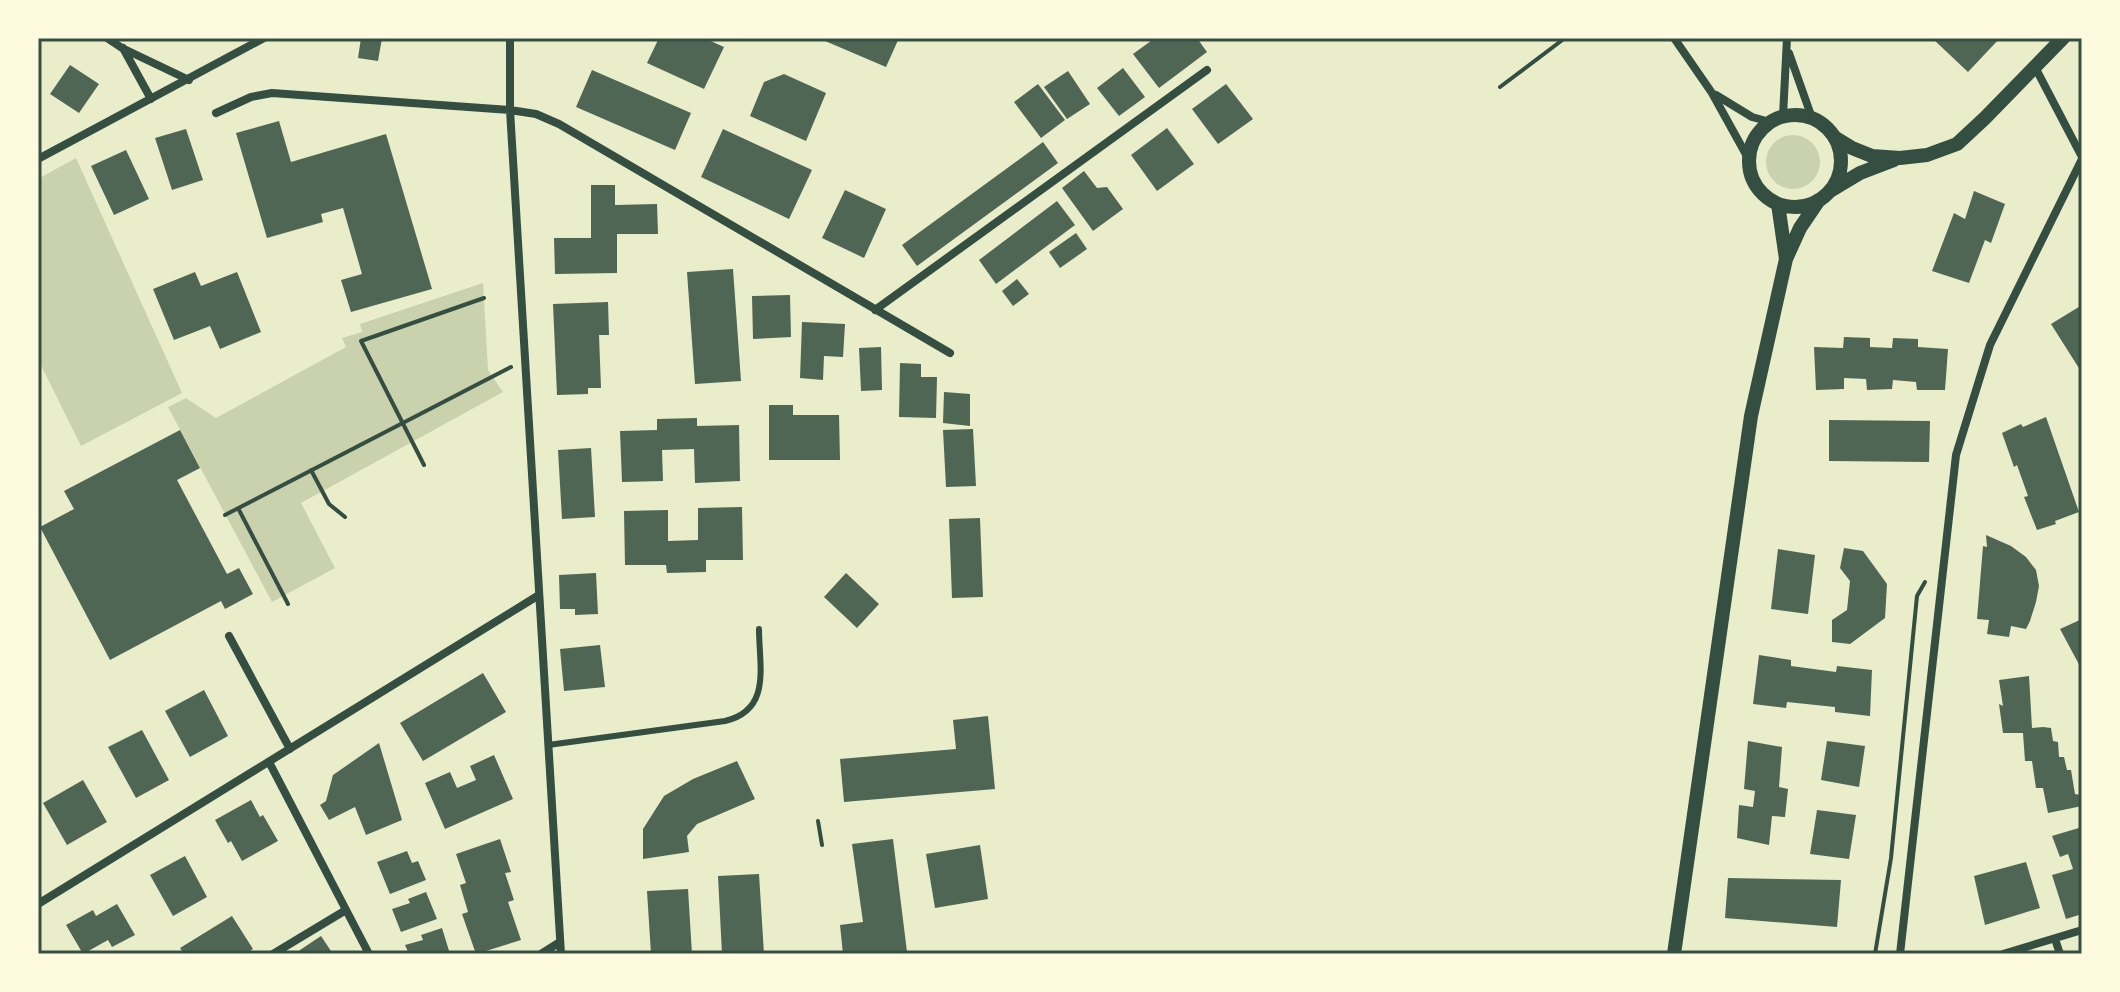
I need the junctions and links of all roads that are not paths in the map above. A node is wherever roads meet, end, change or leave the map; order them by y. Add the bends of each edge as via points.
1 (107, 38) edge
2 (264, 38) edge
3 (510, 38) edge
4 (1674, 38) edge
5 (1787, 38) edge
6 (2063, 38) edge
7 (122, 48) junction
8 (1787, 48) junction
9 (2035, 67) junction
10 (1207, 70) dead end
11 (189, 80) junction
12 (1712, 93) junction
13 (151, 99) junction
14 (510, 110) junction
15 (216, 113) dead end
16 (1812, 118) junction
17 (1776, 119) junction
18 (1834, 137) junction
19 (1748, 158) junction
20 (1900, 158) junction
21 (2082, 158) edge
22 (38, 159) edge
23 (1825, 195) junction
24 (1778, 204) junction
25 (1786, 259) junction
26 (875, 310) junction
27 (950, 353) dead end
28 (539, 595) junction
29 (759, 629) dead end
30 (229, 636) dead end
31 (548, 745) junction
32 (290, 749) junction
33 (269, 762) junction
34 (38, 904) edge
35 (346, 910) junction
36 (2082, 930) edge
37 (2055, 939) junction
38 (560, 942) junction
39 (273, 954) edge
40 (369, 954) edge
41 (541, 954) edge
42 (561, 954) edge
43 (1674, 954) edge
44 (1900, 954) edge
45 (2003, 954) edge
46 (2060, 954) edge

1 - 7 street
2 - 11 street
3 - 14 street
4 - 12 street
5 - 8 street
6 - 9 street
7 - 11 street
7 - 13 street
8 - 16 street
8 - 17 street
9 - 20 street via 1957,144
9 - 21 street
10 - 26 street
11 - 13 street
12 - 17 street via 1752,117
12 - 19 street
13 - 22 street
14 - 15 street via 272,93
14 - 26 street via 551,120
14 - 28 street
16 - 17 street
16 - 18 street
17 - 19 street via 1759,132
18 - 20 street via 1872,156
18 - 23 street via 1841,164
19 - 24 street via 1756,186
20 - 23 street via 1860,173
21 - 44 street via 1990,345 1956,455
23 - 24 street via 1806,206
23 - 25 street via 1800,228
24 - 25 street
25 - 43 street via 1751,416
26 - 27 street
28 - 31 street
28 - 32 street
29 - 31 lane via 759,694 738,718
30 - 32 street
31 - 38 street
32 - 33 street
33 - 34 street
33 - 35 street
35 - 39 street
35 - 40 street
36 - 37 street
37 - 45 street
37 - 46 street
38 - 41 street
38 - 42 street

